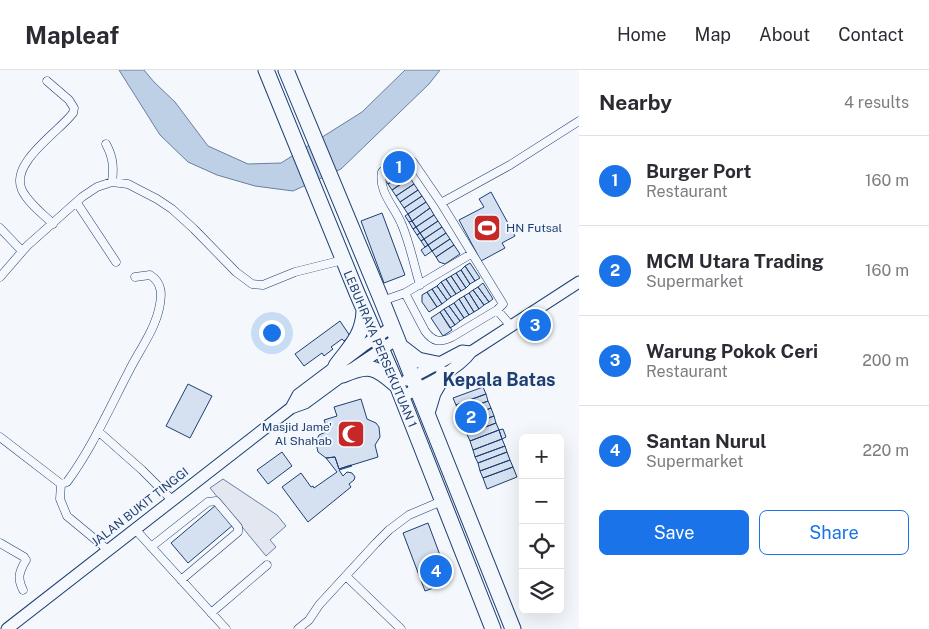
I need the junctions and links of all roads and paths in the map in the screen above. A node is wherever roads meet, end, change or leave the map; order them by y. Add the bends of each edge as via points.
1 (266, 70) edge
2 (286, 70) edge
3 (47, 81) dead end
4 (579, 121) edge
5 (106, 144) dead end
6 (112, 182) junction
7 (77, 203) junction
8 (441, 203) junction
9 (53, 224) junction
10 (0, 228) edge
11 (22, 251) junction
12 (472, 254) junction
13 (343, 260) junction
14 (116, 262) dead end
15 (0, 276) edge
16 (135, 277) dead end
17 (579, 282) edge
18 (420, 285) junction
19 (405, 293) junction
20 (382, 301) junction
21 (364, 308) junction
22 (497, 310) junction
23 (511, 326) junction
24 (396, 337) junction
25 (378, 344) junction
26 (441, 369) junction
27 (340, 371) junction
28 (415, 384) junction
29 (399, 391) junction
30 (427, 413) junction
31 (98, 432) junction
32 (0, 437) edge
33 (61, 484) junction
34 (172, 500) junction
35 (442, 501) junction
36 (135, 529) junction
37 (0, 543) edge
38 (151, 547) junction
39 (108, 550) junction
40 (267, 564) dead end
41 (346, 576) junction
42 (181, 580) junction
43 (23, 590) dead end
44 (211, 613) junction
45 (7, 629) edge
46 (226, 629) edge
47 (298, 629) edge
48 (401, 629) edge
49 (494, 629) edge
50 (513, 629) edge

1 - 13 highway, LEBUHRAYA PERSEKUTUAN 1
2 - 20 highway, LEBUHRAYA PERSEKUTUAN 1
3 - 9 street via 74,108 70,117 27,161 20,180 22,190
4 - 8 street via 510,165
5 - 6 street via 114,165
6 - 7 street via 97,187
6 - 13 street via 128,184 172,209 252,284 263,285 296,272
7 - 9 street
7 - 14 street
8 - 12 street
8 - 18 street via 410,159 402,157 382,172 384,193 402,226
9 - 11 street
10 - 11 street
11 - 15 street
12 - 18 street
12 - 22 street via 502,302
13 - 21 highway, LEBUHRAYA PERSEKUTUAN 1
16 - 31 street via 150,275 159,282 159,311
17 - 23 main road
18 - 19 street
19 - 20 street
19 - 22 street via 429,337 438,341 452,337
20 - 24 highway, LEBUHRAYA PERSEKUTUAN 1
21 - 25 highway, LEBUHRAYA PERSEKUTUAN 1
21 - 27 highway via 360,332
22 - 23 street
23 - 26 main road via 471,352 462,351
24 - 25 main road, JALAN BUKIT TINGGI
24 - 26 highway via 418,360
24 - 28 highway, LEBUHRAYA PERSEKUTUAN 1
25 - 27 main road, JALAN BUKIT TINGGI
25 - 29 highway, LEBUHRAYA PERSEKUTUAN 1
26 - 28 main road
26 - 30 highway
27 - 29 highway via 369,367 382,372
27 - 34 main road, JALAN BUKIT TINGGI via 305,403 291,408
28 - 29 main road
28 - 30 highway, LEBUHRAYA PERSEKUTUAN 1
29 - 35 highway, LEBUHRAYA PERSEKUTUAN 1
30 - 50 highway, LEBUHRAYA PERSEKUTUAN 1
31 - 33 street via 74,473
31 - 34 street
32 - 33 street
33 - 39 street via 60,499 67,516
34 - 36 main road, JALAN BUKIT TINGGI
35 - 41 street via 410,515 389,530
35 - 49 highway, LEBUHRAYA PERSEKUTUAN 1
36 - 38 street
36 - 39 main road, JALAN BUKIT TINGGI
37 - 43 street via 26,560 18,579
38 - 42 street
38 - 42 street via 208,502 216,501 238,527 238,532
39 - 45 main road, JALAN BUKIT TINGGI
40 - 44 street
41 - 47 street
41 - 48 street
42 - 44 street
44 - 46 street

